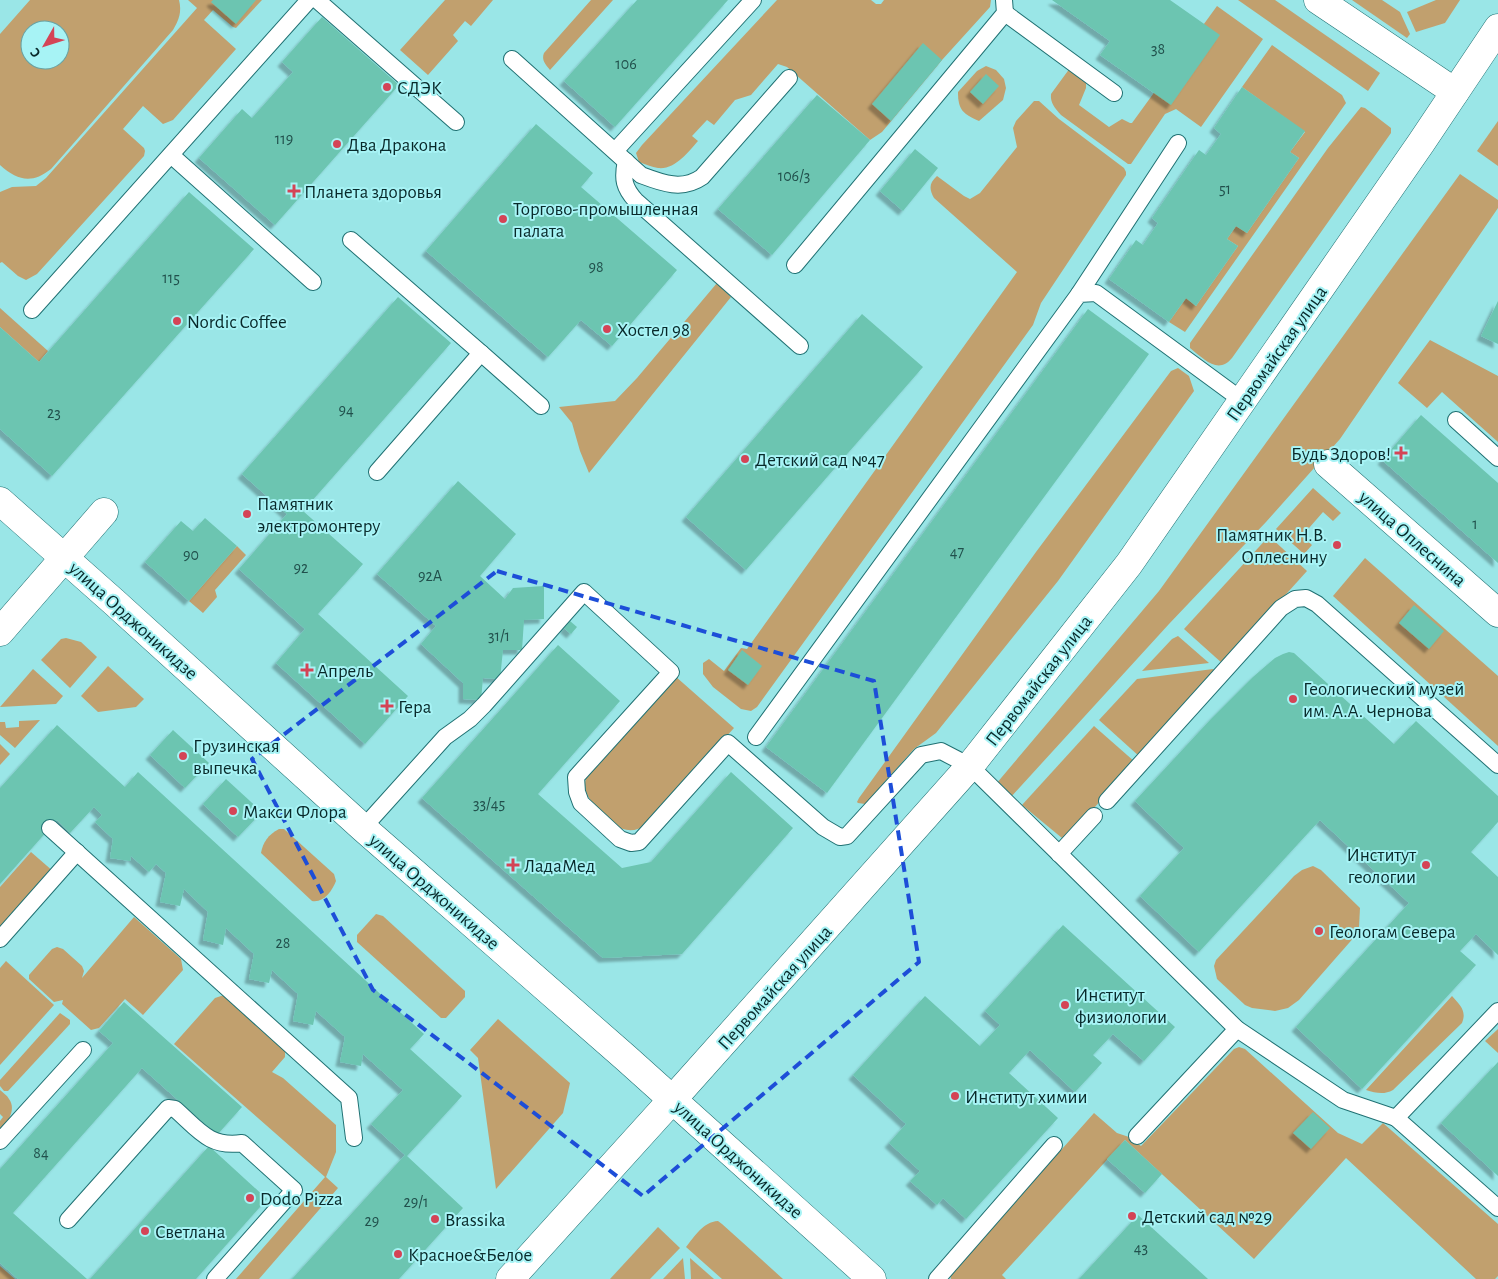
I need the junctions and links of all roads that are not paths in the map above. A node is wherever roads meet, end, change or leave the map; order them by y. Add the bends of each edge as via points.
1 (310, 0) edge
2 (318, 0) edge
3 (753, 0) edge
4 (1318, 0) edge
5 (1004, 7) edge
6 (1498, 28) edge
7 (512, 59) dead end
8 (789, 78) dead end
9 (1455, 92) junction
10 (1114, 93) dead end
11 (456, 122) dead end
12 (1178, 143) dead end
13 (171, 155) junction
14 (620, 156) junction
15 (352, 240) dead end
16 (796, 265) dead end
17 (313, 282) dead end
18 (1079, 294) junction
19 (32, 310) dead end
20 (800, 346) dead end
21 (481, 353) junction
22 (1242, 401) junction
23 (541, 406) dead end
24 (1456, 420) dead end
25 (1498, 458) edge
26 (1328, 464) dead end
27 (377, 472) dead end
28 (0, 501) edge
29 (104, 512) dead end
30 (64, 558) junction
31 (1498, 613) edge
32 (0, 632) edge
33 (738, 751) junction
34 (1498, 765) edge
35 (970, 766) junction
36 (1107, 801) dead end
37 (1094, 816) dead end
38 (50, 828) dead end
39 (364, 828) junction
40 (77, 852) junction
41 (1060, 854) junction
42 (0, 939) edge
43 (1498, 1011) edge
44 (1237, 1029) junction
45 (82, 1050) dead end
46 (672, 1100) junction
47 (1396, 1118) junction
48 (1137, 1136) dead end
49 (354, 1138) dead end
50 (0, 1141) edge
51 (1054, 1145) dead end
52 (1498, 1208) edge
53 (68, 1220) dead end
54 (861, 1275) edge
55 (215, 1279) edge
56 (510, 1279) edge
57 (937, 1279) edge

1 - 13 lane
2 - 11 lane
3 - 14 lane
4 - 9 main road
5 - 10 lane
5 - 16 lane
6 - 9 main road, Первомайская улица
7 - 14 lane
8 - 14 lane via 694,183 675,185 641,175
9 - 22 main road, Первомайская улица
12 - 18 lane
13 - 17 lane
13 - 19 lane
14 - 20 lane via 630,194 636,201
15 - 21 lane
18 - 22 lane via 1096,293
18 - 33 lane via 761,731 760,722
21 - 23 lane
21 - 27 lane
22 - 35 main road, Первомайская улица via 1129,564
24 - 25 lane
26 - 31 main road, улица Оплеснина
28 - 30 main road, улица Орджоникидзе
29 - 30 main road
30 - 32 main road
30 - 39 main road, улица Орджоникидзе
33 - 35 lane via 824,827 840,837 847,836 921,755 941,751
33 - 39 lane via 728,743 639,842 620,839 581,803 576,777 671,672 584,592 484,705 446,737
34 - 36 lane via 1318,604 1306,598 1295,599 1281,608
35 - 41 lane
35 - 46 main road, Первомайская улица
37 - 41 lane
38 - 40 lane
39 - 46 main road, улица Орджоникидзе
40 - 42 lane
40 - 49 lane via 349,1098
41 - 44 lane
43 - 47 lane
44 - 47 lane via 1343,1100
44 - 48 lane
45 - 50 lane
46 - 54 main road, улица Орджоникидзе
46 - 56 main road, Первомайская улица
47 - 52 lane
51 - 57 lane
53 - 55 lane via 168,1108 175,1109 209,1139 230,1145 242,1143 294,1190

